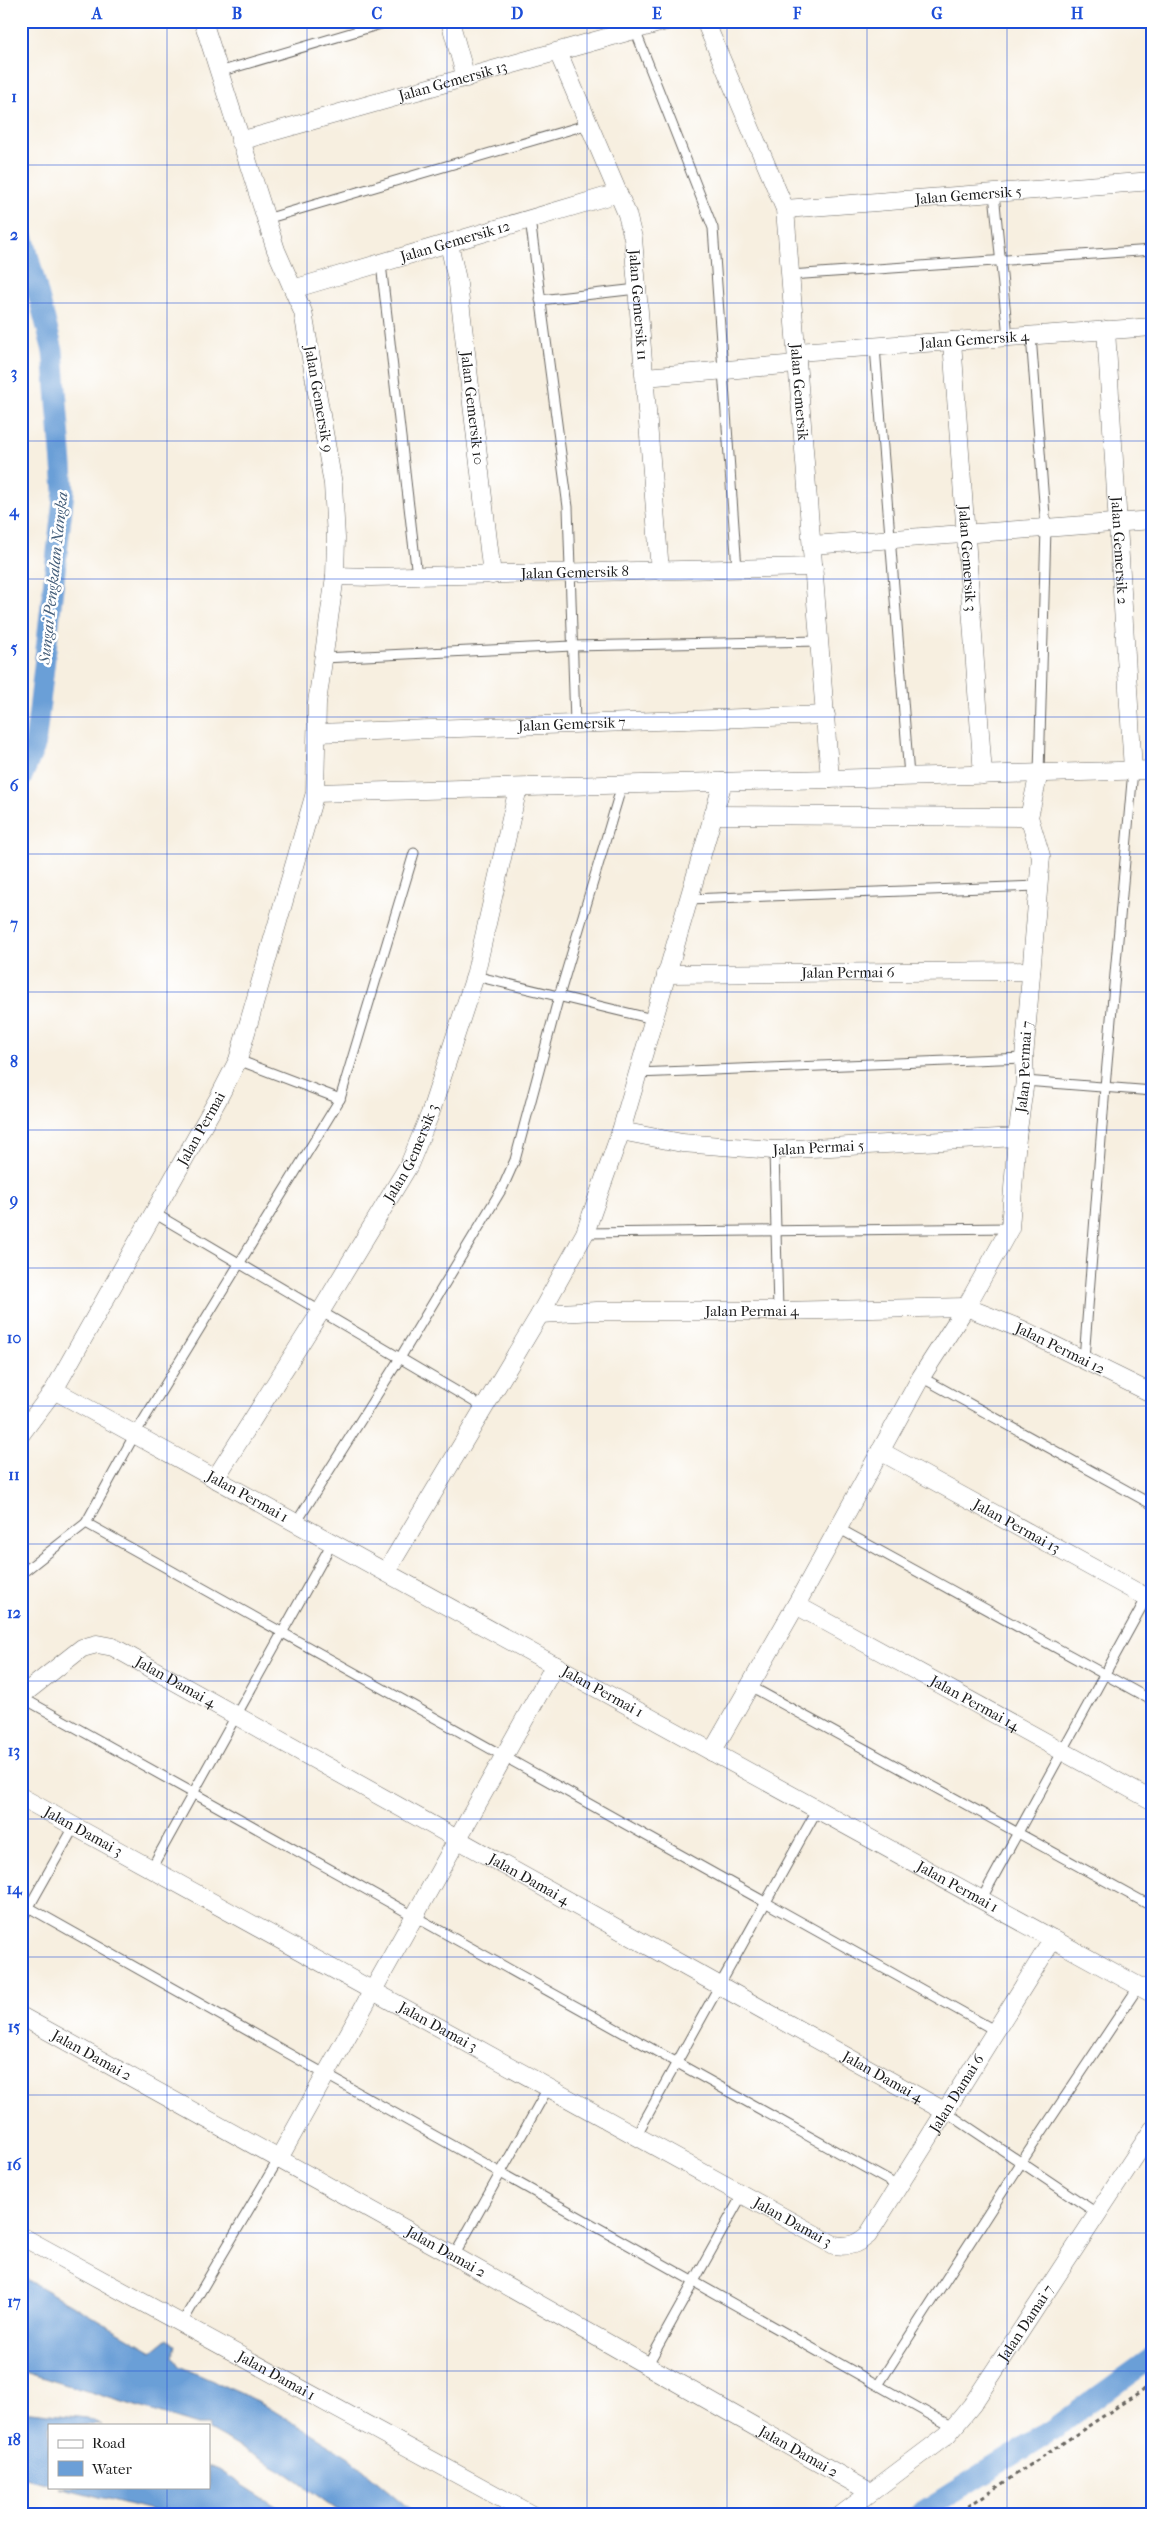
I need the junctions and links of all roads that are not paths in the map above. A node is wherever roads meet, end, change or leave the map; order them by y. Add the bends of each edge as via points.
1 (203, 21) edge
2 (392, 21) edge
3 (450, 21) edge
4 (666, 21) edge
5 (705, 21) edge
6 (635, 30) junction
7 (558, 52) junction
8 (218, 72) junction
9 (466, 78) junction
10 (589, 124) junction
11 (240, 141) junction
12 (1153, 181) edge
13 (994, 192) junction
14 (618, 193) junction
15 (785, 209) junction
16 (266, 219) junction
17 (530, 220) junction
18 (449, 244) junction
19 (1153, 250) edge
20 (1000, 260) junction
21 (382, 264) junction
22 (790, 275) junction
23 (293, 289) junction
24 (637, 289) junction
25 (540, 300) junction
26 (1153, 327) edge
27 (1106, 330) junction
28 (1031, 336) junction
29 (1008, 337) junction
30 (952, 341) junction
31 (875, 347) junction
32 (797, 358) junction
33 (724, 370) junction
34 (645, 377) junction
35 (1153, 520) edge
36 (1118, 522) junction
37 (1046, 528) junction
38 (966, 534) junction
39 (891, 539) junction
40 (812, 545) junction
41 (814, 567) junction
42 (737, 569) junction
43 (660, 571) junction
44 (571, 573) junction
45 (492, 575) junction
46 (336, 576) junction
47 (417, 576) junction
48 (820, 641) junction
49 (572, 646) junction
50 (323, 658) junction
51 (826, 715) junction
52 (575, 723) junction
53 (317, 733) junction
54 (1133, 770) junction
55 (1153, 770) edge
56 (1039, 773) junction
57 (983, 774) junction
58 (909, 776) junction
59 (830, 779) junction
60 (722, 782) junction
61 (622, 785) junction
62 (518, 788) junction
63 (315, 793) junction
64 (712, 815) junction
65 (1029, 816) junction
66 (414, 853) dead end
67 (1038, 886) junction
68 (688, 898) junction
69 (1031, 970) junction
70 (666, 974) junction
71 (475, 976) junction
72 (559, 996) junction
73 (653, 1019) junction
74 (1024, 1058) junction
75 (238, 1060) junction
76 (637, 1073) junction
77 (1025, 1081) junction
78 (1105, 1087) junction
79 (1153, 1090) edge
80 (340, 1100) junction
81 (621, 1131) junction
82 (1017, 1137) junction
83 (774, 1150) junction
84 (154, 1213) junction
85 (1010, 1228) junction
86 (776, 1231) junction
87 (585, 1233) junction
88 (240, 1263) junction
89 (966, 1307) junction
90 (321, 1311) junction
91 (778, 1311) junction
92 (540, 1314) junction
93 (400, 1358) junction
94 (1084, 1359) junction
95 (921, 1377) junction
96 (1150, 1387) edge
97 (54, 1390) junction
98 (483, 1406) junction
99 (21, 1434) edge
100 (135, 1434) junction
101 (880, 1452) junction
102 (216, 1479) junction
103 (1153, 1505) edge
104 (86, 1523) junction
105 (296, 1523) junction
106 (838, 1528) junction
107 (332, 1543) junction
108 (386, 1572) junction
109 (21, 1574) edge
110 (1151, 1595) edge
111 (796, 1605) junction
112 (282, 1633) junction
113 (555, 1665) junction
114 (1104, 1674) junction
115 (750, 1686) junction
116 (21, 1696) edge
117 (1153, 1701) edge
118 (236, 1716) junction
119 (1063, 1751) junction
120 (712, 1752) junction
121 (504, 1757) junction
122 (194, 1793) junction
123 (21, 1797) edge
124 (1153, 1801) edge
125 (817, 1810) junction
126 (74, 1827) junction
127 (1018, 1833) junction
128 (457, 1839) junction
129 (151, 1869) junction
130 (981, 1900) junction
131 (766, 1903) junction
132 (25, 1906) edge
133 (1153, 1907) edge
134 (414, 1916) junction
135 (21, 1921) edge
136 (1053, 1939) junction
137 (719, 1986) junction
138 (1146, 1990) edge
139 (372, 1991) junction
140 (21, 2016) edge
141 (996, 2031) junction
142 (677, 2063) junction
143 (326, 2074) junction
144 (548, 2088) junction
145 (946, 2112) junction
146 (1153, 2129) edge
147 (636, 2136) junction
148 (278, 2160) junction
149 (1021, 2163) junction
150 (501, 2173) junction
151 (898, 2186) junction
152 (742, 2195) junction
153 (1098, 2214) junction
154 (21, 2236) edge
155 (858, 2244) joint
156 (454, 2256) junction
157 (694, 2281) junction
158 (182, 2323) junction
159 (646, 2366) junction
160 (878, 2385) junction
161 (954, 2428) junction
162 (870, 2492) junction
163 (532, 2515) edge
164 (841, 2515) edge

1 - 8 street, Jalan Gemersik 9
2 - 8 lane
3 - 9 street
4 - 6 street, Jalan Gemersik 13
5 - 15 street, Jalan Gemersik
6 - 7 street, Jalan Gemersik 13
6 - 33 lane via 713,228
7 - 9 street, Jalan Gemersik 13
7 - 10 street, Jalan Gemersik 11
8 - 11 street, Jalan Gemersik 9
9 - 11 street, Jalan Gemersik 13
10 - 14 street, Jalan Gemersik 11
10 - 16 lane
11 - 16 street, Jalan Gemersik 9
12 - 13 street, Jalan Gemersik 5
13 - 15 street, Jalan Gemersik 5
13 - 20 lane
14 - 17 street, Jalan Gemersik 12
14 - 24 street, Jalan Gemersik 11 via 633,238
15 - 22 street, Jalan Gemersik
16 - 23 street, Jalan Gemersik 9
17 - 18 street, Jalan Gemersik 12
17 - 25 lane
18 - 21 street, Jalan Gemersik 12
18 - 45 street, Jalan Gemersik 10 via 458,284
19 - 20 lane
20 - 22 lane
20 - 29 lane
21 - 23 street, Jalan Gemersik 12
21 - 47 lane
22 - 32 street, Jalan Gemersik
23 - 46 street, Jalan Gemersik 9 via 305,322 333,484
24 - 25 lane
24 - 34 street, Jalan Gemersik 11
25 - 44 lane via 568,507
26 - 27 street, Jalan Gemersik 4
27 - 28 street, Jalan Gemersik 4
27 - 36 street, Jalan Gemersik 2
28 - 29 street, Jalan Gemersik 4
28 - 37 lane
29 - 30 street, Jalan Gemersik 4
30 - 31 street, Jalan Gemersik 4
30 - 38 street, Jalan Gemersik 3
31 - 32 street, Jalan Gemersik 4
31 - 39 lane
32 - 33 street, Jalan Gemersik 4
32 - 40 street, Jalan Gemersik
33 - 34 street, Jalan Gemersik 4
33 - 42 lane
34 - 43 street, Jalan Gemersik 11
35 - 36 street
36 - 37 street
36 - 54 street, Jalan Gemersik 2
37 - 38 street
37 - 56 lane
38 - 39 street
38 - 57 street, Jalan Gemersik 3
39 - 40 street
39 - 58 lane
40 - 41 street, Jalan Gemersik
41 - 42 street, Jalan Gemersik 8
41 - 48 street, Jalan Gemersik
42 - 43 street, Jalan Gemersik 8
43 - 44 street, Jalan Gemersik 8
44 - 45 street, Jalan Gemersik 8
44 - 49 lane
45 - 47 street, Jalan Gemersik 8
46 - 47 street, Jalan Gemersik 8
46 - 50 street, Jalan Gemersik 9
48 - 49 lane
48 - 51 street, Jalan Gemersik
49 - 50 lane
49 - 52 lane
50 - 53 street, Jalan Gemersik 9
51 - 52 street, Jalan Gemersik 7
51 - 59 street, Jalan Gemersik
52 - 53 street, Jalan Gemersik 7
53 - 63 street, Jalan Gemersik 9
54 - 55 street
54 - 56 street
54 - 78 lane
56 - 57 street
56 - 65 street, Jalan Permai 7
57 - 58 street
58 - 59 street
59 - 60 street
60 - 61 street
60 - 64 street
61 - 62 street
61 - 72 lane
62 - 63 street
62 - 71 street, Jalan Gemersik 3
63 - 75 street, Jalan Permai
64 - 65 street
64 - 68 street
65 - 67 street, Jalan Permai 7 via 1040,856
66 - 80 lane
67 - 68 lane
67 - 69 street, Jalan Permai 7
68 - 70 street
69 - 70 street, Jalan Permai 6
69 - 74 street, Jalan Permai 7
70 - 73 street
71 - 72 lane
71 - 90 street, Jalan Gemersik 3 via 430,1114 409,1165
72 - 73 lane
72 - 93 lane via 515,1160 503,1187
73 - 76 street
74 - 76 lane
74 - 77 street, Jalan Permai 7
75 - 80 lane
75 - 84 street, Jalan Permai
76 - 81 street
77 - 78 lane
77 - 82 street, Jalan Permai 7
78 - 79 lane
78 - 94 lane
80 - 88 lane
81 - 83 street, Jalan Permai 5 via 682,1144
81 - 87 street
82 - 83 street, Jalan Permai 5
82 - 85 street, Jalan Permai 7
83 - 86 lane
84 - 88 lane
84 - 97 street, Jalan Permai
85 - 86 lane
85 - 89 street, Jalan Permai 7
86 - 87 lane
86 - 91 lane
87 - 92 street
88 - 90 lane
88 - 100 lane
89 - 91 street, Jalan Permai 4
89 - 94 street, Jalan Permai 12
89 - 95 street, Jalan Permai 7
90 - 93 lane
90 - 102 street, Jalan Gemersik 3
91 - 92 street, Jalan Permai 4
92 - 98 street
93 - 98 lane
93 - 105 lane
94 - 96 street, Jalan Permai 12
95 - 101 street, Jalan Permai 7
95 - 103 lane
97 - 99 street, Jalan Permai
97 - 100 street, Jalan Permai 1
98 - 108 street
100 - 102 street, Jalan Permai 1
100 - 104 lane
101 - 106 street, Jalan Permai 7
101 - 110 street, Jalan Permai 13
102 - 105 street, Jalan Permai 1
104 - 109 lane
104 - 112 lane
105 - 107 street, Jalan Permai 1
106 - 111 street, Jalan Permai 7
106 - 114 lane
107 - 108 street, Jalan Permai 1
107 - 112 lane
108 - 113 street, Jalan Permai 1
110 - 114 lane
111 - 115 street, Jalan Permai 7
111 - 119 street, Jalan Permai 14
112 - 118 lane
112 - 121 lane
113 - 120 street, Jalan Permai 1
113 - 121 street
114 - 117 lane
114 - 119 lane
115 - 120 street, Jalan Permai 7
115 - 127 lane
116 - 118 street, Jalan Damai 4 via 82,1648 98,1644 113,1647
116 - 122 lane
118 - 122 lane
118 - 128 street, Jalan Damai 4
119 - 124 street, Jalan Permai 14
119 - 127 lane
120 - 125 street, Jalan Permai 1
121 - 128 street
121 - 131 lane
122 - 129 lane
122 - 134 lane
123 - 126 street, Jalan Damai 3
125 - 130 street, Jalan Permai 1
125 - 131 lane
126 - 129 street, Jalan Damai 3
126 - 132 lane
127 - 130 lane
127 - 133 lane
128 - 134 street
128 - 137 street, Jalan Damai 4
129 - 139 street, Jalan Damai 3
130 - 136 street, Jalan Permai 1
131 - 137 lane
131 - 141 lane
132 - 135 lane
132 - 143 lane
134 - 139 street
134 - 142 lane
136 - 138 street, Jalan Permai 1
136 - 141 street, Jalan Damai 6
137 - 142 lane
137 - 145 street, Jalan Damai 4
138 - 149 lane
139 - 143 street
139 - 144 street, Jalan Damai 3
140 - 148 street, Jalan Damai 2
141 - 145 street, Jalan Damai 6
142 - 147 lane
142 - 151 lane
143 - 148 street
143 - 150 lane
144 - 147 street, Jalan Damai 3
144 - 150 lane
145 - 149 lane
145 - 151 street, Jalan Damai 6
146 - 153 street, Jalan Damai 7
147 - 152 street, Jalan Damai 3
148 - 156 street, Jalan Damai 2
148 - 158 lane
149 - 153 lane
149 - 160 lane
150 - 156 lane
150 - 157 lane
151 - 155 street, Jalan Damai 6 via 868,2235
152 - 155 street, Jalan Damai 3 via 834,2245 847,2247
152 - 157 lane
153 - 161 street, Jalan Damai 7
154 - 158 street, Jalan Damai 1
156 - 159 street, Jalan Damai 2
157 - 159 lane
157 - 160 lane
158 - 163 street, Jalan Damai 1
159 - 162 street, Jalan Damai 2
160 - 161 lane
161 - 162 street, Jalan Damai 7
162 - 164 street

